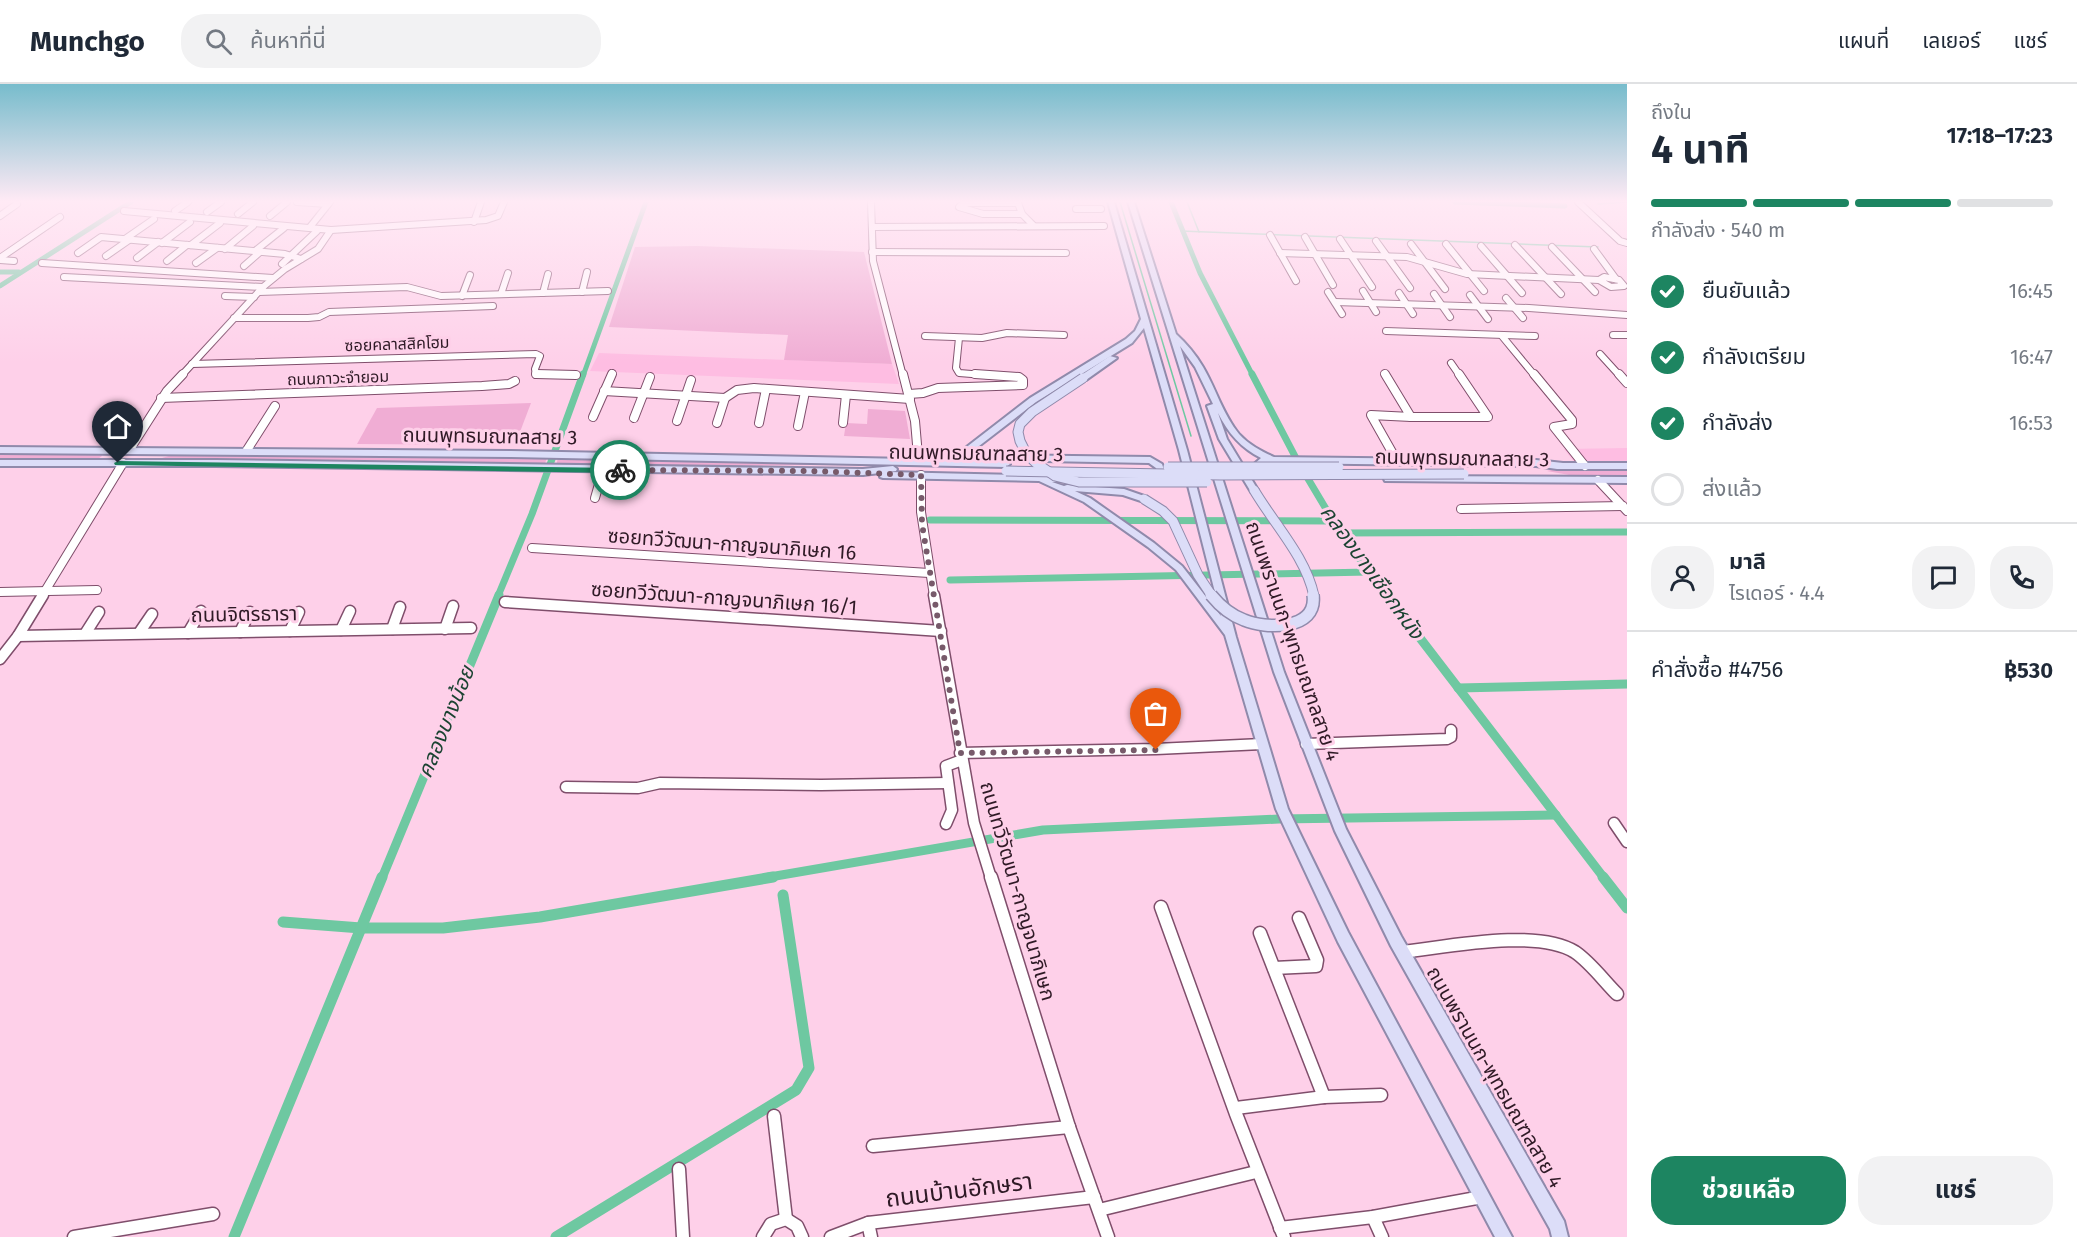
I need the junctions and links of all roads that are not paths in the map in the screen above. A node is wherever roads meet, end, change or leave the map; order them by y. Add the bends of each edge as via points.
1 (1351, 255) edge
2 (140, 256) edge
3 (174, 256) edge
4 (206, 256) edge
5 (253, 256) edge
6 (290, 256) joint
7 (307, 256) edge
8 (873, 256) edge
9 (1127, 256) edge
10 (1148, 256) edge
11 (1282, 256) edge
12 (1316, 256) edge
13 (1380, 256) edge
14 (1387, 256) junction
15 (1420, 256) edge
16 (1455, 256) edge
17 (1489, 256) edge
18 (1525, 256) edge
19 (1560, 256) edge
20 (1599, 256) edge
21 (137, 258) dead end
22 (0, 259) edge
23 (301, 260) junction
24 (14, 261) dead end
25 (167, 261) dead end
26 (1424, 262) junction
27 (42, 263) dead end
28 (196, 263) dead end
29 (282, 264) dead end
30 (244, 266) dead end
31 (587, 272) dead end
32 (508, 273) dead end
33 (470, 274) dead end
34 (548, 274) dead end
35 (1470, 274) junction
36 (1506, 275) junction
37 (64, 277) dead end
38 (273, 278) junction
39 (1545, 278) junction
40 (1581, 278) junction
41 (1616, 279) junction
42 (1599, 280) junction
43 (1296, 281) dead end
44 (1333, 285) dead end
45 (1625, 286) edge
46 (1372, 287) dead end
47 (1410, 288) dead end
48 (1445, 289) dead end
49 (608, 291) dead end
50 (1363, 291) dead end
51 (1484, 291) dead end
52 (258, 292) junction
53 (582, 292) junction
54 (1328, 292) dead end
55 (1595, 292) dead end
56 (543, 293) junction
57 (1399, 293) dead end
58 (1522, 293) dead end
59 (501, 294) junction
60 (1434, 294) dead end
61 (1560, 294) dead end
62 (1470, 295) dead end
63 (225, 296) dead end
64 (462, 296) junction
65 (1506, 298) dead end
66 (1335, 303) junction
67 (1371, 303) junction
68 (1407, 305) junction
69 (493, 306) dead end
70 (1442, 306) junction
71 (1479, 308) junction
72 (1513, 309) junction
73 (1376, 312) dead end
74 (1342, 314) dead end
75 (1413, 314) dead end
76 (1627, 315) edge
77 (1450, 317) dead end
78 (234, 318) junction
79 (1523, 318) dead end
80 (1145, 319) junction
81 (1488, 319) dead end
82 (1386, 331) dead end
83 (1138, 332) junction
84 (1064, 335) dead end
85 (1613, 335) dead end
86 (1627, 335) edge
87 (925, 336) dead end
88 (1174, 336) junction
89 (1502, 336) junction
90 (1536, 336) dead end
91 (959, 338) junction
92 (1600, 354) dead end
93 (1197, 363) junction
94 (1451, 363) dead end
95 (192, 364) junction
96 (612, 373) dead end
97 (1385, 374) dead end
98 (576, 375) dead end
99 (650, 377) dead end
100 (691, 380) dead end
101 (515, 381) dead end
102 (1627, 383) edge
103 (766, 389) junction
104 (604, 391) junction
105 (805, 392) junction
106 (644, 393) junction
107 (686, 395) junction
108 (846, 395) junction
109 (909, 396) junction
110 (161, 398) junction
111 (725, 398) junction
112 (275, 406) dead end
113 (592, 417) dead end
114 (1411, 417) junction
115 (634, 418) dead end
116 (677, 421) dead end
117 (717, 423) dead end
118 (759, 423) dead end
119 (843, 423) dead end
120 (798, 426) dead end
121 (112, 449) junction
122 (130, 449) junction
123 (0, 450) edge
124 (171, 450) junction
125 (247, 450) junction
126 (918, 456) junction
127 (950, 457) junction
128 (810, 459) junction
129 (863, 460) junction
130 (1280, 460) junction
131 (1397, 461) junction
132 (0, 463) edge
133 (96, 463) junction
134 (123, 463) junction
135 (141, 463) junction
136 (157, 463) junction
137 (1563, 466) junction
138 (1585, 466) junction
139 (1627, 466) edge
140 (1006, 468) junction
141 (603, 470) junction
142 (809, 471) junction
143 (1461, 471) junction
144 (863, 472) junction
145 (921, 475) junction
146 (1254, 475) junction
147 (1034, 478) junction
148 (1576, 480) junction
149 (1598, 480) junction
150 (1627, 480) edge
151 (1056, 486) junction
152 (595, 498) dead end
153 (1625, 508) edge
154 (1461, 509) dead end
155 (532, 548) dead end
156 (929, 573) junction
157 (97, 590) dead end
158 (45, 591) junction
159 (0, 592) edge
160 (506, 602) dead end
161 (453, 606) dead end
162 (400, 607) dead end
163 (201, 611) dead end
164 (350, 611) dead end
165 (99, 612) dead end
166 (250, 612) dead end
167 (299, 612) dead end
168 (152, 614) dead end
169 (445, 628) junction
170 (471, 628) dead end
171 (392, 629) junction
172 (341, 630) junction
173 (290, 631) junction
174 (940, 631) junction
175 (240, 632) junction
176 (139, 633) junction
177 (188, 633) junction
178 (85, 634) junction
179 (18, 636) junction
180 (1231, 637) junction
181 (0, 659) edge
182 (1450, 730) dead end
183 (1262, 744) junction
184 (1306, 744) junction
185 (961, 757) junction
186 (948, 783) junction
187 (566, 787) dead end
188 (1614, 823) dead end
189 (945, 824) dead end
190 (1627, 842) edge
191 (1161, 907) dead end
192 (1299, 918) dead end
193 (1260, 933) dead end
194 (1402, 952) junction
195 (1274, 968) junction
196 (1617, 994) dead end
197 (1381, 1095) dead end
198 (1324, 1097) junction
199 (1236, 1108) junction
200 (774, 1116) dead end
201 (1069, 1127) junction
202 (873, 1146) dead end
203 (678, 1169) dead end
204 (1256, 1172) junction
205 (1482, 1197) junction
206 (1096, 1203) junction
207 (213, 1214) dead end
208 (1373, 1217) junction
209 (786, 1219) junction
210 (869, 1230) edge
211 (1559, 1232) edge
212 (1282, 1233) edge
213 (1503, 1236) edge
214 (74, 1237) edge
215 (683, 1237) edge
216 (763, 1237) edge
217 (802, 1237) edge
218 (831, 1237) edge
219 (1108, 1237) edge
220 (1382, 1237) edge

1 - 46 street
2 - 21 street
3 - 25 street
4 - 28 street
5 - 30 street
6 - 23 street
6 - 29 street
7 - 23 street
8 - 109 street
9 - 80 main road
10 - 88 main road, ถนนพรานนก-พุทธมณฑลสาย 4
11 - 43 street
12 - 44 street
13 - 14 street
14 - 26 street
14 - 47 street
15 - 26 street
16 - 35 street
17 - 36 street
18 - 39 street
19 - 40 street
20 - 41 street
22 - 24 street
23 - 38 street
26 - 35 street
26 - 48 street
27 - 38 street
31 - 53 street
32 - 59 street
33 - 64 street
34 - 56 street
35 - 36 street
35 - 51 street
36 - 39 street
36 - 58 street
37 - 52 street
38 - 52 street
39 - 40 street
39 - 61 street
40 - 42 street
40 - 55 street
41 - 42 street
41 - 45 street
42 - 45 street via 1609,286
49 - 53 street
50 - 67 street
52 - 63 street
52 - 64 street via 407,287 434,296
52 - 78 street
53 - 56 street
54 - 66 street
56 - 59 street
57 - 68 street
59 - 64 street
60 - 70 street
62 - 71 street
65 - 72 street
66 - 67 street
66 - 74 street
67 - 68 street
67 - 73 street
68 - 70 street
68 - 75 street
69 - 78 street via 329,312 308,318
70 - 71 street
70 - 77 street
71 - 72 street
71 - 81 street
72 - 76 street
72 - 79 street
78 - 95 street
80 - 83 main road
80 - 180 main road
82 - 89 street
83 - 127 main road via 1033,400 967,451
83 - 146 main road, bridge via 1131,345 1032,411 1019,428 1018,436 1026,453 1048,472 1086,482 1230,481
84 - 91 street via 1007,333
85 - 86 street
87 - 91 street
88 - 93 main road
88 - 184 main road, ถนนพรานนก-พุทธมณฑลสาย 4 via 1279,672
89 - 90 street
89 - 138 street via 1572,420 1572,424 1554,427
91 - 109 street via 959,373 1019,376 1022,386 954,387
92 - 102 street
93 - 130 main road via 1229,429 1258,455
93 - 151 main road, bridge via 1223,440 1305,571 1314,597 1301,620 1288,625 1258,626 1220,607 1202,581 1179,529 1171,518 1144,499 1124,492
94 - 114 street via 1488,417
95 - 98 street, ซอยคลาสสิคโฮม via 536,354 540,356 536,375
95 - 110 street
96 - 104 street
97 - 114 street
99 - 106 street
100 - 107 street
101 - 110 street, ถนนภาวะจำยอม via 482,386
103 - 105 street
103 - 111 street via 737,390
103 - 118 street
104 - 106 street
104 - 113 street
105 - 108 street
105 - 120 street
106 - 107 street
106 - 115 street
107 - 111 street
107 - 116 street
108 - 109 street
108 - 119 street
109 - 126 street
110 - 122 street
111 - 117 street
112 - 125 street
114 - 131 street via 1371,415
121 - 122 main road, ถนนพุทธมณฑลสาย 3
121 - 123 main road, ถนนพุทธมณฑลสาย 3
121 - 133 main road
121 - 134 main road via 124,457
122 - 124 main road, ถนนพุทธมณฑลสาย 3
122 - 135 main road via 134,461
124 - 125 main road, ถนนพุทธมณฑลสาย 3
124 - 136 main road via 159,457
125 - 128 main road, ถนนพุทธมณฑลสาย 3
126 - 127 main road
126 - 129 main road
127 - 147 main road via 1150,460 1162,472 1157,478
128 - 129 main road, ถนนพุทธมณฑลสาย 3
128 - 142 main road via 814,465
129 - 140 main road, ถนนพุทธมณฑลสาย 3
130 - 131 main road
130 - 148 main road, bridge via 1257,463 1261,474 1270,478
131 - 137 main road
132 - 133 main road, ถนนพุทธมณฑลสาย 3
133 - 134 main road, ถนนพุทธมณฑลสาย 3
134 - 135 main road, ถนนพุทธมณฑลสาย 3
134 - 158 street
135 - 136 main road, ถนนพุทธมณฑลสาย 3
136 - 141 main road, ถนนพุทธมณฑลสาย 3
137 - 138 main road, ถนนพุทธมณฑลสาย 3
137 - 143 main road, ถนนพุทธมณฑลสาย 3
138 - 139 main road, ถนนพุทธมณฑลสาย 3
140 - 143 main road, ถนนพุทธมณฑลสาย 3, bridge
140 - 144 main road, ถนนพุทธมณฑลสาย 3
140 - 146 main road, ถนนพุทธมณฑลสาย 3, bridge
141 - 142 main road, ถนนพุทธมณฑลสาย 3
141 - 152 street
142 - 144 main road, ถนนพุทธมณฑลสาย 3
143 - 146 main road, ถนนพุทธมณฑลสาย 3, bridge
143 - 148 main road, ถนนพุทธมณฑลสาย 3 via 1544,474
144 - 145 main road
145 - 147 main road
145 - 156 street, ถนนทวีวัฒนา-กาญจนาภิเษก via 921,512
147 - 151 main road
148 - 149 main road, ถนนพุทธมณฑลสาย 3
149 - 150 main road, ถนนพุทธมณฑลสาย 3
149 - 153 street
151 - 180 main road via 1104,511 1179,568
153 - 154 street
155 - 156 street, ซอยทวีวัฒนา-กาญจนาภิเษก 16
156 - 174 street, ถนนทวีวัฒนา-กาญจนาภิเษก
157 - 158 street
158 - 159 street
158 - 179 street
160 - 174 street, ซอยทวีวัฒนา-กาญจนาภิเษก 16/1
161 - 169 street
162 - 171 street
163 - 177 street
164 - 172 street
165 - 178 street
166 - 175 street
167 - 173 street
168 - 176 street
169 - 170 street, ถนนจิตรธารา
169 - 171 street, ถนนจิตรธารา
171 - 172 street, ถนนจิตรธารา
172 - 173 street, ถนนจิตรธารา
173 - 175 street, ถนนจิตรธารา
174 - 185 street, ถนนทวีวัฒนา-กาญจนาภิเษก
175 - 177 street, ถนนจิตรธารา
176 - 177 street, ถนนจิตรธารา
176 - 178 street, ถนนจิตรธารา
178 - 179 street, ถนนจิตรธารา
179 - 181 street
180 - 183 main road
182 - 184 street via 1451,737 1447,739
183 - 185 street
183 - 205 main road via 1291,830 1343,937
184 - 194 main road, ถนนพรานนก-พุทธมณฑลสาย 4 via 1341,831
185 - 186 street via 946,766
185 - 201 street, ถนนทวีวัฒนา-กาญจนาภิเษก via 982,851
186 - 187 street via 660,783 638,788
186 - 189 street via 952,810
188 - 190 street
191 - 199 street
192 - 195 street via 1317,966
193 - 195 street
194 - 196 street via 1520,939 1564,946 1577,952
194 - 211 main road, ถนนพรานนก-พุทธมณฑลสาย 4
195 - 198 street
197 - 198 street
198 - 199 street
199 - 204 street
200 - 209 street
201 - 202 street
201 - 206 street, ถนนทวีวัฒนา-กาญจนาภิเษก
203 - 215 street
204 - 206 street, ถนนบ้านอักษรา
204 - 212 street
205 - 208 street
205 - 213 main road
206 - 210 street, ถนนบ้านอักษรา
206 - 219 street, ถนนทวีวัฒนา-กาญจนาภิเษก
207 - 214 street
208 - 212 street
208 - 220 street
209 - 216 street via 773,1222
209 - 217 street via 797,1226
210 - 218 street, ถนนบ้านอักษรา

